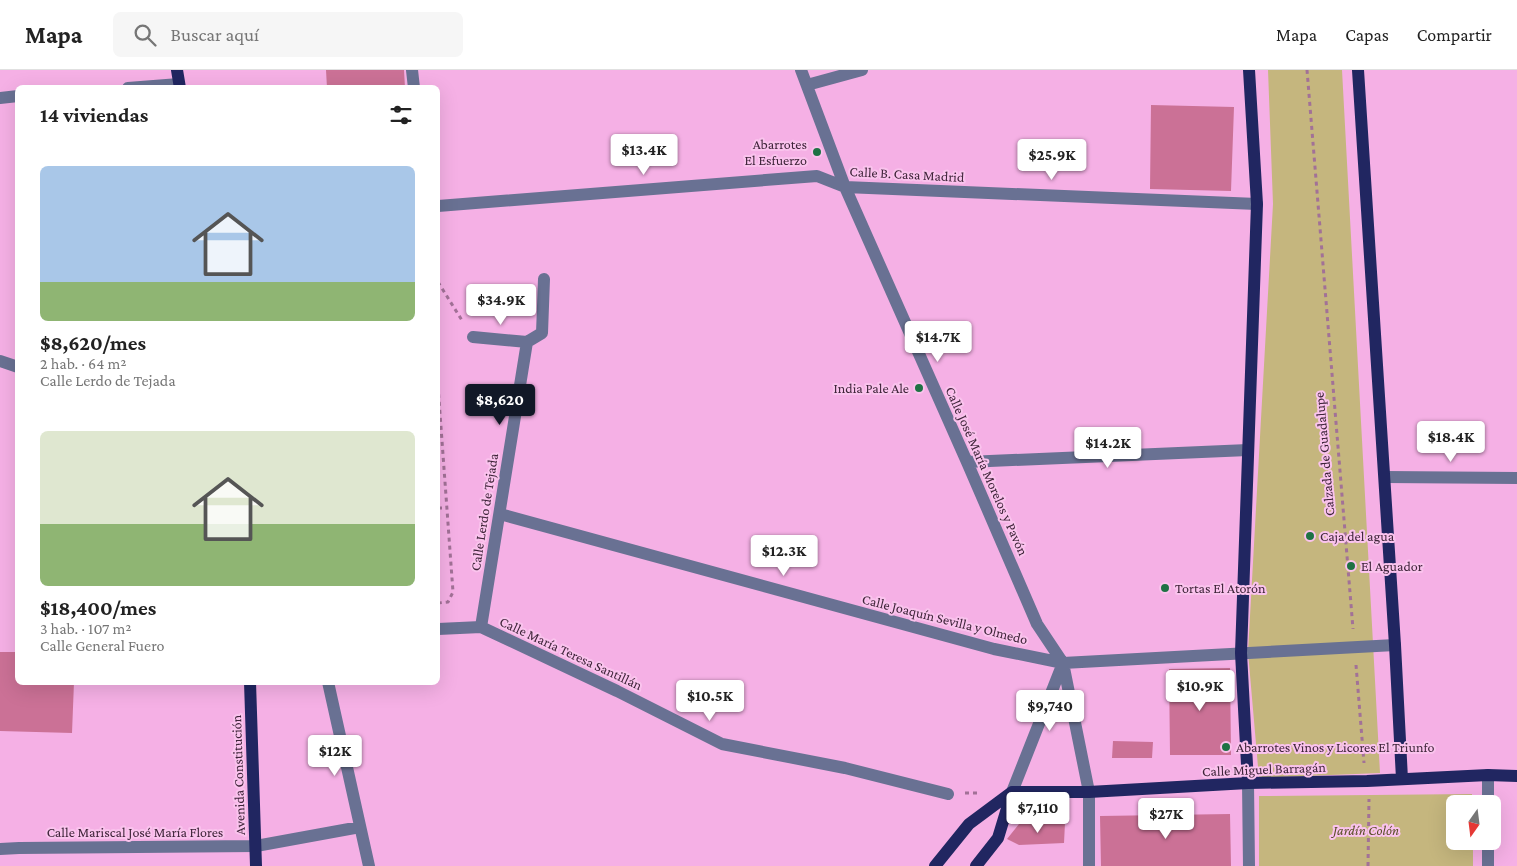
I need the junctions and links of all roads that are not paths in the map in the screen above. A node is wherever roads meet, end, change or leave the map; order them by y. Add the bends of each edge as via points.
1 (177, 70) edge
2 (412, 70) edge
3 (801, 70) edge
4 (862, 70) edge
5 (1248, 70) edge
6 (1358, 70) edge
7 (180, 85) edge
8 (414, 85) edge
9 (806, 85) junction
10 (15, 96) edge
11 (0, 98) edge
12 (845, 187) junction
13 (1257, 204) junction
14 (440, 206) edge
15 (544, 279) dead end
16 (473, 338) road end
17 (526, 342) junction
18 (0, 361) edge
19 (15, 366) edge
20 (1248, 450) junction
21 (967, 462) junction
22 (1384, 477) junction
23 (1517, 478) edge
24 (500, 514) junction
25 (481, 627) junction
26 (440, 629) edge
27 (1396, 645) junction
28 (1241, 653) junction
29 (1063, 662) junction
30 (250, 685) edge
31 (329, 685) edge
32 (1488, 774) junction
33 (1517, 776) edge
34 (1402, 778) junction
35 (1248, 783) junction
36 (1012, 792) junction
37 (1089, 792) junction
38 (948, 794) dead end
39 (1488, 795) edge
40 (360, 827) junction
41 (256, 846) junction
42 (0, 849) edge
43 (1488, 850) edge
44 (256, 866) edge
45 (369, 866) edge
46 (935, 866) edge
47 (976, 866) edge
48 (1089, 866) edge
49 (1249, 866) edge
50 (1488, 866) edge

1 - 7 main road
2 - 8 street
3 - 9 street, Calle José María Morelos y Pavón
4 - 9 street
5 - 13 main road
6 - 22 main road
9 - 12 street, Calle José María Morelos y Pavón
10 - 11 street
12 - 13 street, Calle B. Casa Madrid
12 - 14 street, Calle B. Casa Madrid via 817,176
12 - 21 street, Calle José María Morelos y Pavón
13 - 20 main road
15 - 17 street via 542,333
16 - 17 street
17 - 24 street, Calle Lerdo de Tejada
18 - 19 street
20 - 21 street
20 - 28 main road
21 - 29 street, Calle José María Morelos y Pavón via 1037,624
22 - 23 street
22 - 27 main road
24 - 25 street, Calle Lerdo de Tejada
24 - 29 street, Calle Joaquín Sevilla y Olmedo via 994,649
25 - 26 street, Calle María Teresa Santillán
25 - 38 street, Calle María Teresa Santillán via 722,744 845,768
27 - 28 street, Calle Joaquín Sevilla y Olmedo
27 - 34 main road
28 - 29 street, Calle Joaquín Sevilla y Olmedo
28 - 35 main road
29 - 36 street
29 - 37 street, Calle José María Morelos y Pavón
30 - 41 main road, Avenida Constitución
31 - 40 street
32 - 33 main road, Calle Miguel Barragán
32 - 34 main road, Calle Miguel Barragán
32 - 39 street
34 - 35 main road, Calle Miguel Barragán
35 - 37 main road, Calle Miguel Barragán
35 - 49 street
36 - 37 main road, Calle Miguel Barragán
36 - 46 main road via 969,824
36 - 47 main road via 998,838
37 - 48 street, Calle José María Morelos y Pavón
40 - 41 street, Calle Mariscal José María Flores
40 - 45 street
41 - 42 street, Calle Mariscal José María Flores
41 - 44 main road, Avenida Constitución
43 - 50 street

